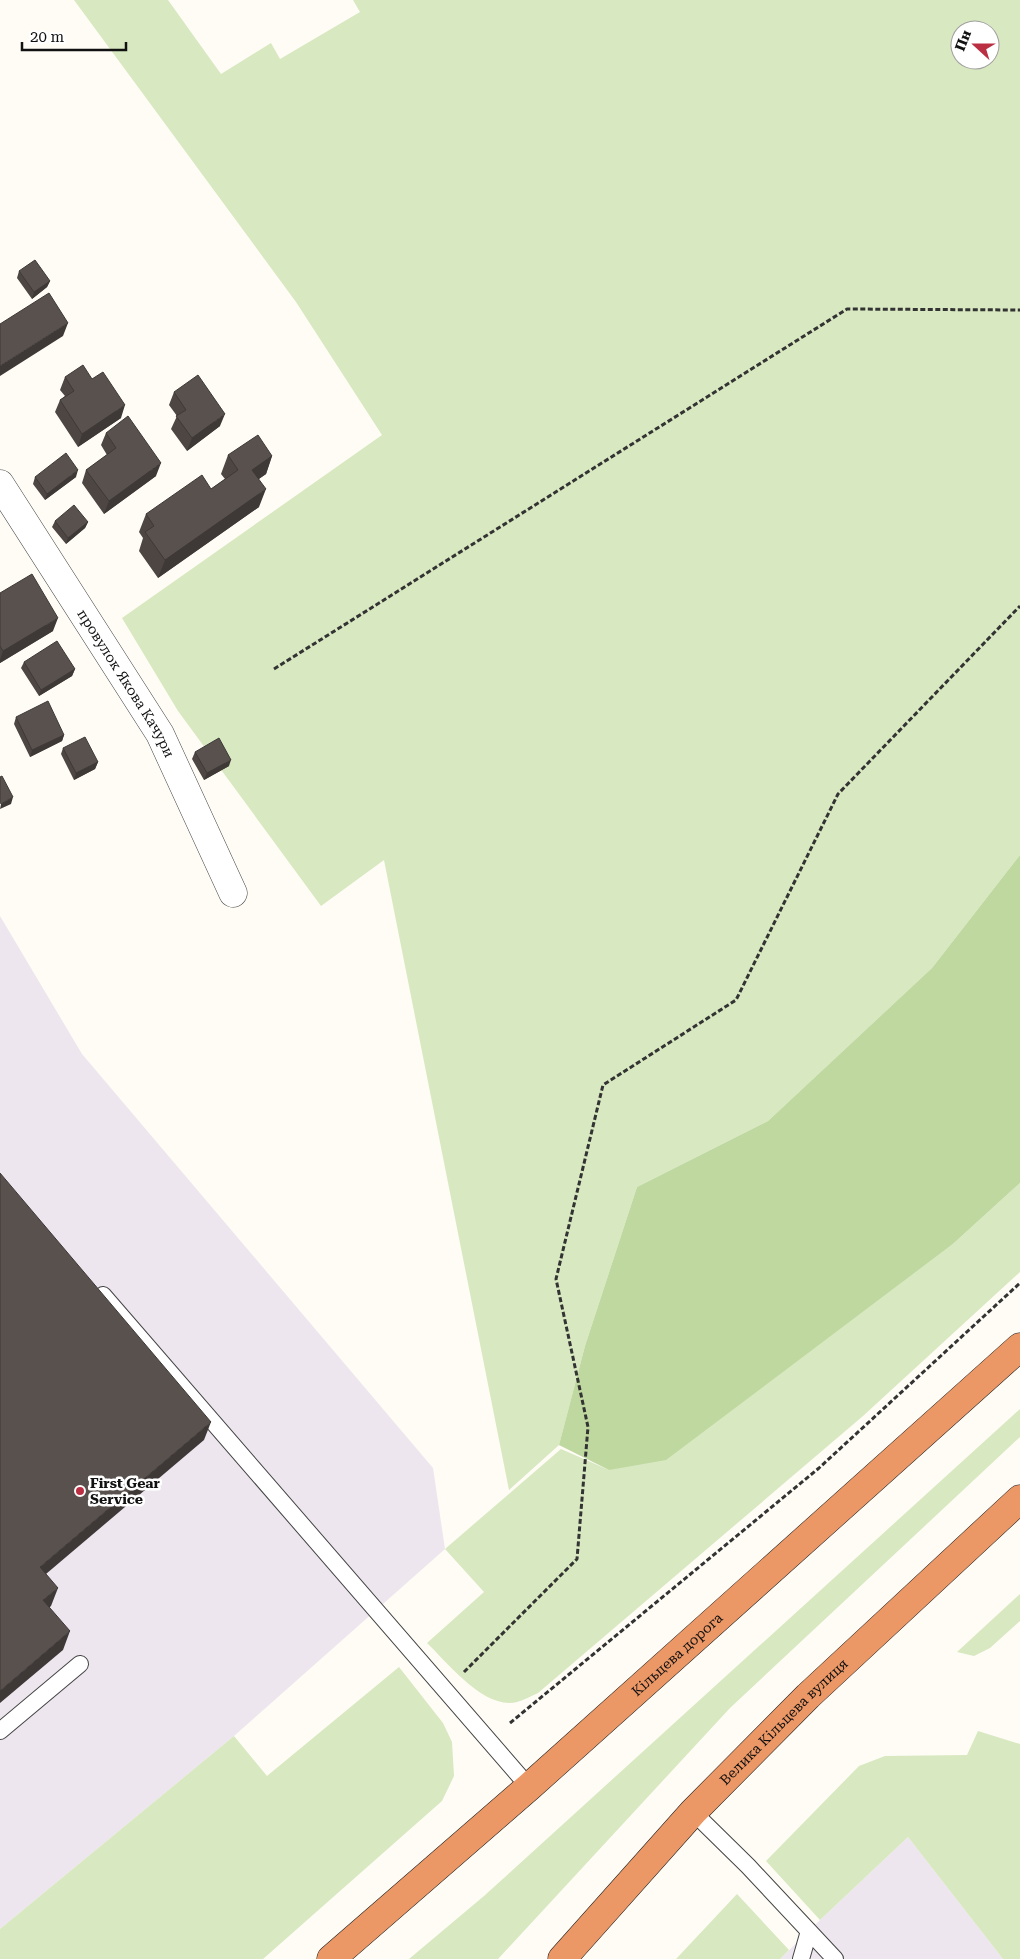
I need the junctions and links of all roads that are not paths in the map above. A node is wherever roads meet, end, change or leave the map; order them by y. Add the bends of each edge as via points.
1 (0, 484) edge
2 (233, 893) dead end
3 (96, 1286) edge
4 (1020, 1347) edge
5 (1020, 1499) edge
6 (80, 1664) dead end
7 (0, 1731) edge
8 (529, 1786) junction
9 (693, 1812) junction
10 (809, 1931) junction
11 (331, 1959) edge
12 (562, 1959) edge
13 (801, 1959) edge
14 (835, 1959) edge

1 - 2 street, провулок Якова Качури via 160,734
3 - 8 lane
4 - 8 highway, Кільцева дорога
5 - 9 highway, Велика Кільцева вулиця via 808,1696
6 - 7 lane
8 - 11 highway, Кільцева дорога
9 - 10 lane
9 - 12 highway, Велика Кільцева вулиця
10 - 13 lane
10 - 14 lane

